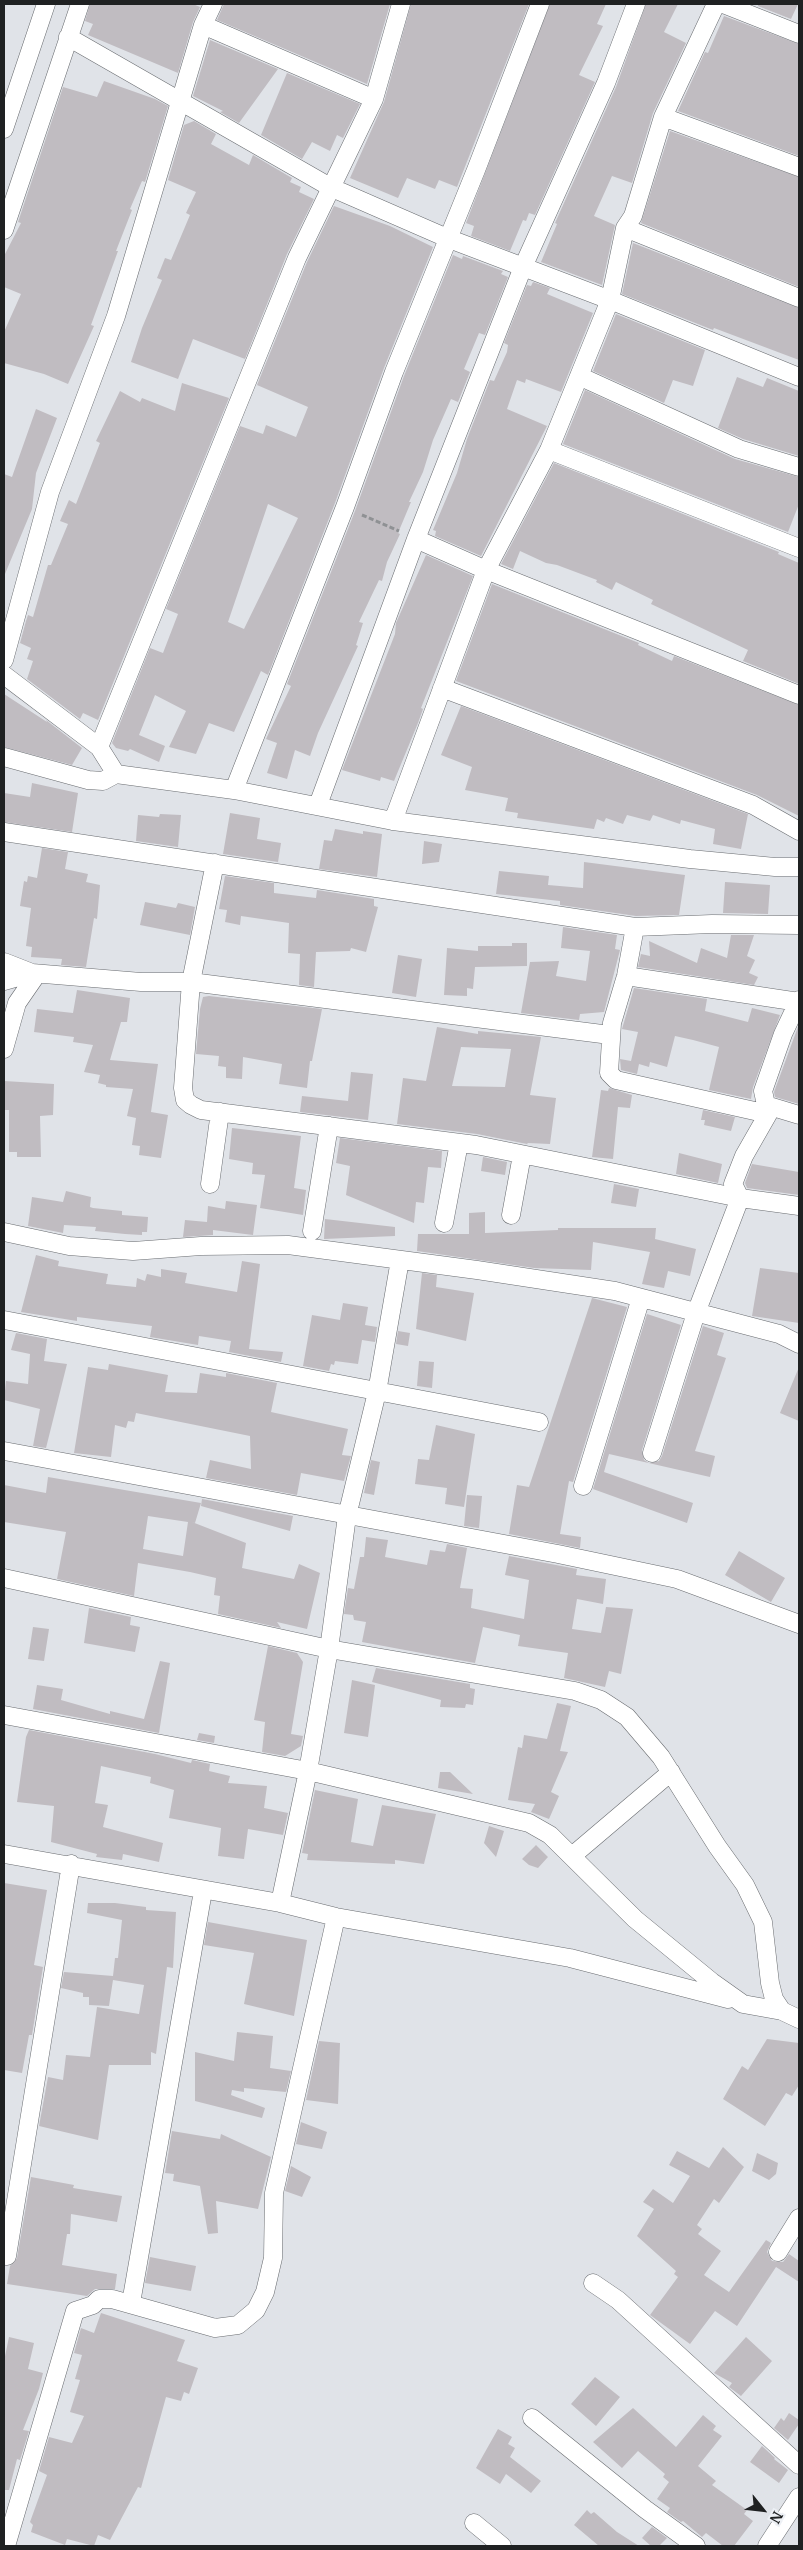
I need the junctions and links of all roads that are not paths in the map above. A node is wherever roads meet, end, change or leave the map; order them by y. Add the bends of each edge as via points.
1 (46, 4) edge
2 (80, 4) edge
3 (213, 4) edge
4 (401, 4) edge
5 (540, 4) edge
6 (636, 4) edge
7 (716, 4) edge
8 (723, 4) edge
9 (203, 25) junction
10 (799, 34) edge
11 (68, 37) junction
12 (374, 99) junction
13 (182, 102) junction
14 (663, 117) junction
15 (4, 129) edge
16 (799, 167) edge
17 (330, 187) junction
18 (625, 228) junction
19 (4, 230) edge
20 (447, 238) junction
21 (523, 267) junction
22 (799, 298) edge
23 (610, 300) junction
24 (579, 376) junction
25 (799, 377) edge
26 (550, 450) junction
27 (799, 467) edge
28 (416, 539) junction
29 (799, 548) edge
30 (486, 570) junction
31 (4, 660) edge
32 (4, 675) edge
33 (442, 688) junction
34 (799, 694) edge
35 (99, 747) junction
36 (4, 757) edge
37 (116, 774) junction
38 (234, 790) junction
39 (318, 805) junction
40 (392, 821) junction
41 (799, 831) edge
42 (4, 832) edge
43 (215, 863) junction
44 (799, 867) edge
45 (799, 925) edge
46 (636, 927) junction
47 (4, 962) edge
48 (35, 974) junction
49 (626, 976) junction
50 (4, 981) edge
51 (191, 982) junction
52 (799, 1001) edge
53 (610, 1035) junction
54 (4, 1049) edge
55 (767, 1109) junction
56 (220, 1112) junction
57 (799, 1115) edge
58 (329, 1126) junction
59 (459, 1143) junction
60 (522, 1155) junction
61 (210, 1184) dead end
62 (740, 1198) junction
63 (799, 1206) edge
64 (510, 1215) dead end
65 (444, 1223) dead end
66 (312, 1231) dead end
67 (4, 1232) edge
68 (400, 1260) junction
69 (641, 1298) junction
70 (696, 1313) junction
71 (4, 1320) edge
72 (799, 1344) edge
73 (377, 1392) junction
74 (539, 1422) dead end
75 (4, 1451) edge
76 (652, 1453) dead end
77 (583, 1486) dead end
78 (347, 1516) junction
79 (4, 1578) edge
80 (799, 1624) edge
81 (329, 1649) junction
82 (4, 1715) edge
83 (308, 1771) junction
84 (671, 1772) junction
85 (4, 1854) edge
86 (572, 1856) junction
87 (72, 1864) junction
88 (203, 1891) junction
89 (280, 1903) junction
90 (336, 1917) junction
91 (743, 2004) junction
92 (782, 2011) junction
93 (799, 2019) edge
94 (799, 2218) edge
95 (778, 2252) dead end
96 (7, 2256) dead end
97 (593, 2283) dead end
98 (131, 2303) junction
99 (532, 2418) dead end
100 (799, 2465) edge
101 (799, 2496) edge
102 (474, 2523) dead end
103 (6, 2546) edge
104 (502, 2546) edge
105 (696, 2546) edge
106 (767, 2546) edge

1 - 15 street
2 - 11 street
3 - 9 street
4 - 12 street
5 - 20 street
6 - 21 street via 606,83
7 - 14 street
8 - 10 street
9 - 12 street
9 - 13 street
11 - 13 street
11 - 19 street
12 - 17 street
13 - 17 street
13 - 31 street via 116,316 50,492
14 - 16 street
14 - 18 street via 633,216
17 - 20 street
17 - 35 street via 294,267
18 - 22 street
18 - 23 street
20 - 21 street
20 - 38 street via 394,372 346,507
21 - 23 street
21 - 28 street
23 - 24 street
23 - 25 street
24 - 26 street
24 - 27 street via 740,449
26 - 29 street
26 - 30 street
28 - 30 street
28 - 39 street
30 - 33 street
30 - 34 street
32 - 35 street
33 - 40 street
33 - 41 street via 753,805
35 - 37 street
36 - 37 street via 88,780 103,781
37 - 38 street
38 - 39 street
39 - 40 street
40 - 44 street via 690,859
42 - 43 street
43 - 46 street
43 - 51 street
45 - 46 street
46 - 49 street
47 - 48 street
48 - 50 street
48 - 51 street
48 - 54 street via 18,1003
49 - 52 street
49 - 53 street
51 - 53 street
51 - 56 street via 184,1096 201,1110
52 - 55 street via 763,1091
53 - 55 street via 608,1073 616,1080
55 - 57 street
55 - 62 street via 734,1184
56 - 58 street
56 - 61 street
58 - 59 street
58 - 66 street
59 - 60 street
59 - 65 street
60 - 62 street
60 - 64 street
62 - 63 street
62 - 70 street
67 - 68 street via 69,1246 133,1251 201,1246 288,1246
68 - 69 street via 615,1291
68 - 73 street
69 - 70 street
69 - 77 street
70 - 72 street via 779,1334
70 - 76 street
71 - 73 street
73 - 74 street
73 - 78 street
75 - 78 street
78 - 80 street via 677,1579
78 - 81 street
79 - 81 street
81 - 83 street
81 - 84 street via 575,1691 601,1700 627,1717
82 - 83 street
83 - 86 street via 529,1824 550,1835
83 - 89 street
84 - 86 street
84 - 92 street via 755,1902 763,1922 770,1983 774,1999
85 - 87 street
86 - 91 street via 635,1919
87 - 88 street
87 - 96 street
88 - 89 street
88 - 98 street
89 - 90 street
90 - 91 street via 570,1958
90 - 98 street via 274,2193 273,2258 265,2292 256,2310 238,2325 215,2328
91 - 92 street
92 - 93 street
94 - 95 street
97 - 100 street via 618,2300
98 - 103 street via 99,2299 93,2305 75,2311
99 - 105 street
101 - 106 street
102 - 104 street

